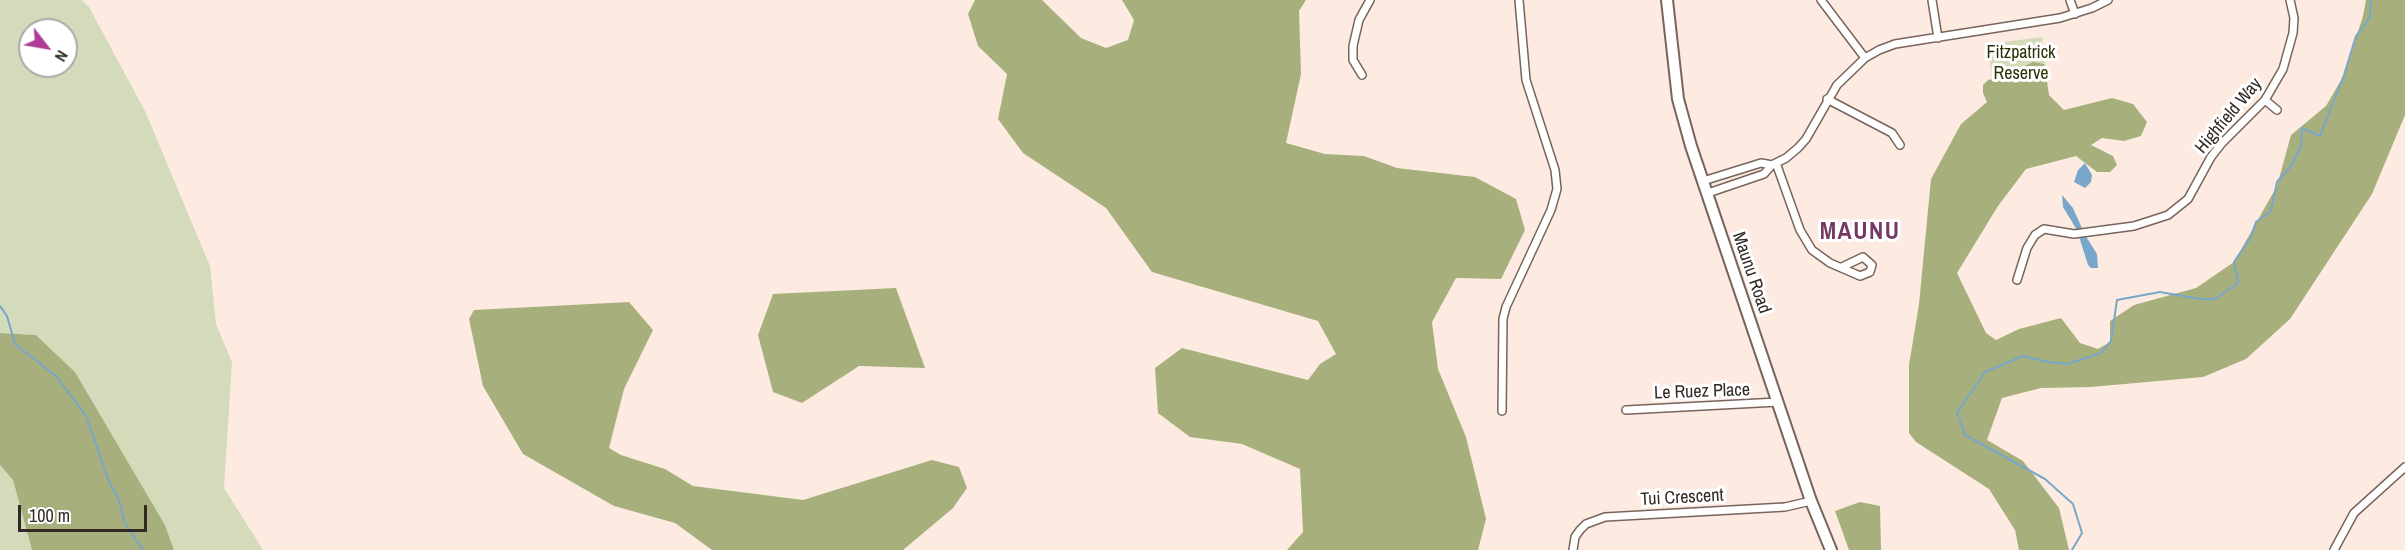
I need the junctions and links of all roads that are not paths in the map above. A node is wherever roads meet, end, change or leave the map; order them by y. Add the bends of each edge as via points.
1 (1370, 0) edge
2 (1519, 0) edge
3 (1667, 0) edge
4 (1821, 0) edge
5 (1932, 0) edge
6 (2070, 0) edge
7 (2108, 0) edge
8 (2290, 0) edge
9 (2075, 14) junction
10 (1938, 38) junction
11 (1864, 58) junction
12 (1362, 75) dead end
13 (1827, 99) junction
14 (2265, 100) junction
15 (2277, 110) dead end
16 (1900, 145) dead end
17 (1774, 164) junction
18 (1703, 181) junction
19 (1708, 194) junction
20 (1842, 267) dead end
21 (2017, 280) dead end
22 (1778, 402) junction
23 (1626, 410) dead end
24 (1502, 411) dead end
25 (2405, 467) edge
26 (1811, 501) junction
27 (1573, 550) edge
28 (1831, 550) edge
29 (2334, 550) edge

1 - 12 street via 1359,20 1353,46 1353,60
2 - 24 street via 1526,80 1555,170 1557,189 1556,200 1503,319
3 - 18 main road, Maunu Road via 1678,99
4 - 11 street
5 - 10 street
6 - 9 street
7 - 9 street
8 - 14 street, Highfield Way via 2294,18 2290,51
9 - 10 street
10 - 11 street via 1896,44
11 - 13 street
13 - 16 street via 1892,133
13 - 17 street via 1806,139
14 - 15 street
14 - 21 street, Highfield Way via 2222,142 2196,189 2178,209 2154,221 2108,230 2074,234 2044,229 2027,248
17 - 18 street via 1761,163
17 - 19 street via 1764,174
17 - 20 street via 1806,243 1821,258
18 - 19 main road, Maunu Road
19 - 22 main road, Maunu Road
22 - 23 street, Le Ruez Place
22 - 26 main road, Maunu Road
25 - 29 street via 2355,513
26 - 27 street, Tui Crescent via 1785,507 1605,517 1580,530
26 - 28 main road, Maunu Road

